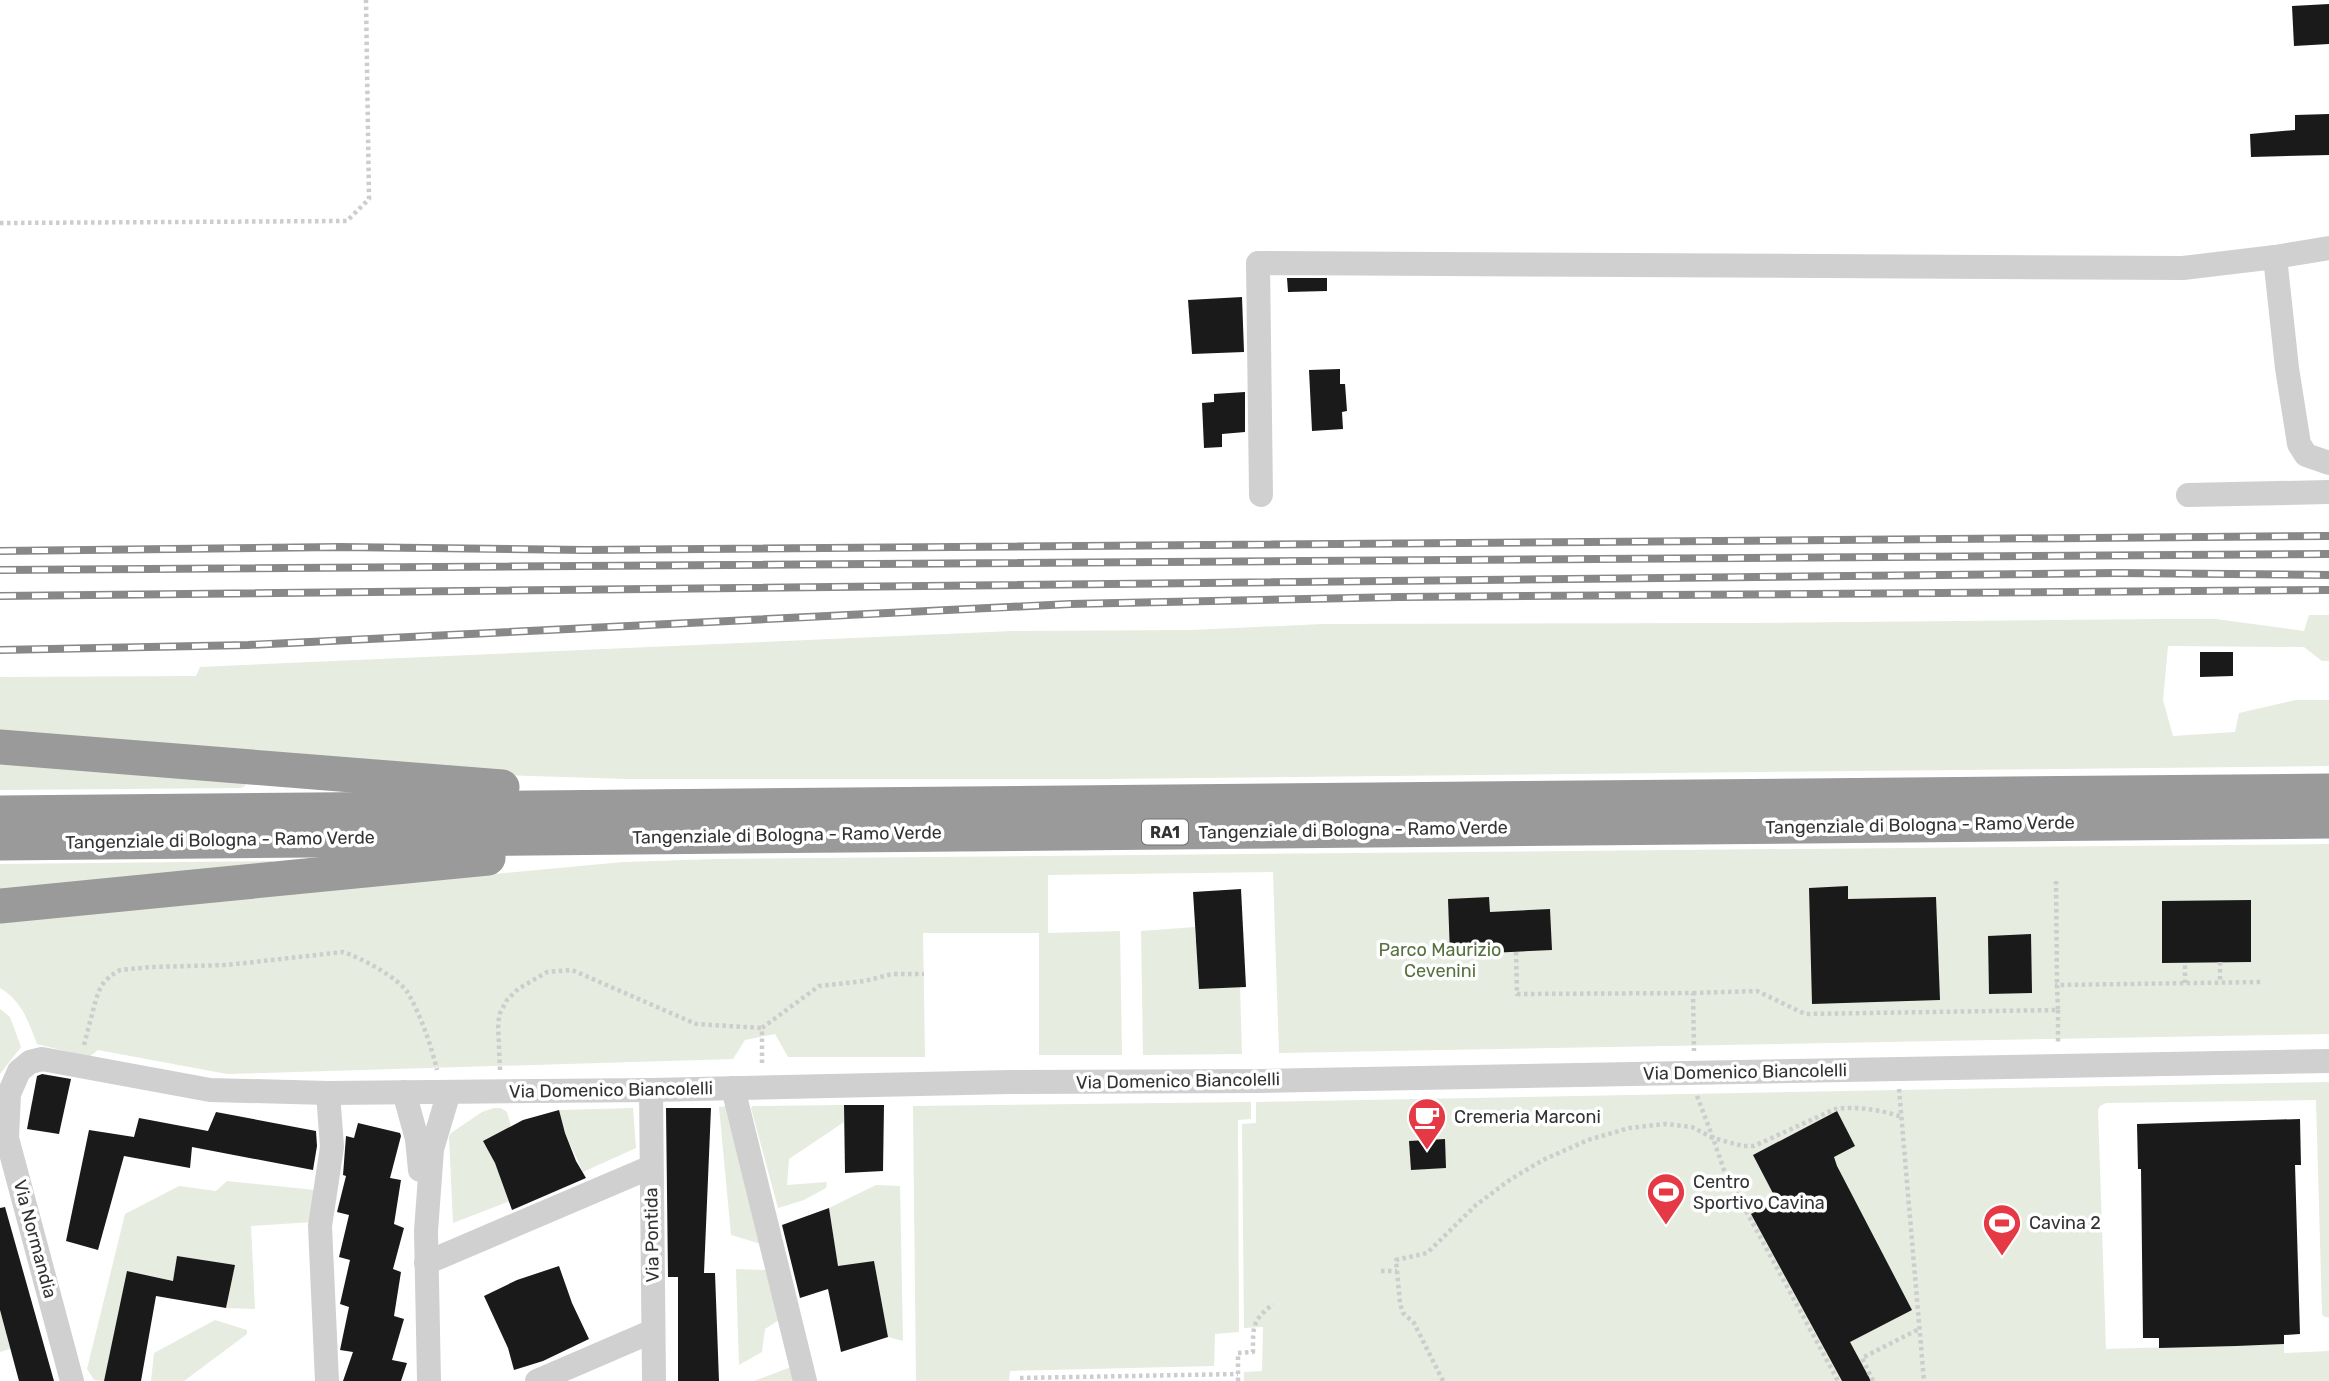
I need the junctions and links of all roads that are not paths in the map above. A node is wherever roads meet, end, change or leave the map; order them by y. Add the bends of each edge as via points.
1 (2329, 248) edge
2 (2275, 257) junction
3 (2329, 463) edge
4 (2329, 492) edge
5 (1261, 495) dead end
6 (2188, 495) dead end
7 (0, 747) edge
8 (2329, 791) edge
9 (803, 804) junction
10 (0, 813) edge
11 (2329, 821) edge
12 (760, 835) junction
13 (0, 843) edge
14 (0, 906) edge
15 (2329, 1061) edge
16 (30, 1062) joint
17 (733, 1088) junction
18 (651, 1090) junction
19 (404, 1092) junction
20 (444, 1092) junction
21 (328, 1093) junction
22 (651, 1167) junction
23 (11, 1194) edge
24 (426, 1231) junction
25 (426, 1263) junction
26 (653, 1331) junction
27 (72, 1381) edge
28 (327, 1381) edge
29 (429, 1381) edge
30 (537, 1381) edge
31 (654, 1381) edge
32 (805, 1381) edge

1 - 2 street
2 - 3 street via 2299,444 2306,455
2 - 5 street via 2183,268 1258,262
4 - 6 street
7 - 9 highway via 494,786
8 - 9 highway, Tangenziale di Bologna - Ramo Verde / RA1
9 - 10 highway, Tangenziale di Bologna - Ramo Verde / RA1
11 - 12 highway, Tangenziale di Bologna - Ramo Verde / RA1
12 - 13 highway, Tangenziale di Bologna - Ramo Verde / RA1
12 - 14 highway
15 - 17 street, Via Domenico Biancolelli
16 - 21 street, Via Domenico Biancolelli via 42,1059 210,1090
16 - 23 street, Via Normandia via 19,1071 9,1094 6,1123
17 - 18 street, Via Domenico Biancolelli
17 - 32 street
18 - 20 street, Via Domenico Biancolelli
18 - 22 street, Via Pontida
19 - 20 street, Via Domenico Biancolelli
19 - 21 street, Via Domenico Biancolelli
19 - 24 street via 417,1139
20 - 24 street via 432,1149
21 - 28 street via 332,1147 320,1226
22 - 25 street
22 - 26 street, Via Pontida
23 - 27 street, Via Normandia
24 - 25 street
25 - 29 street
26 - 30 street
26 - 31 street, Via Pontida

